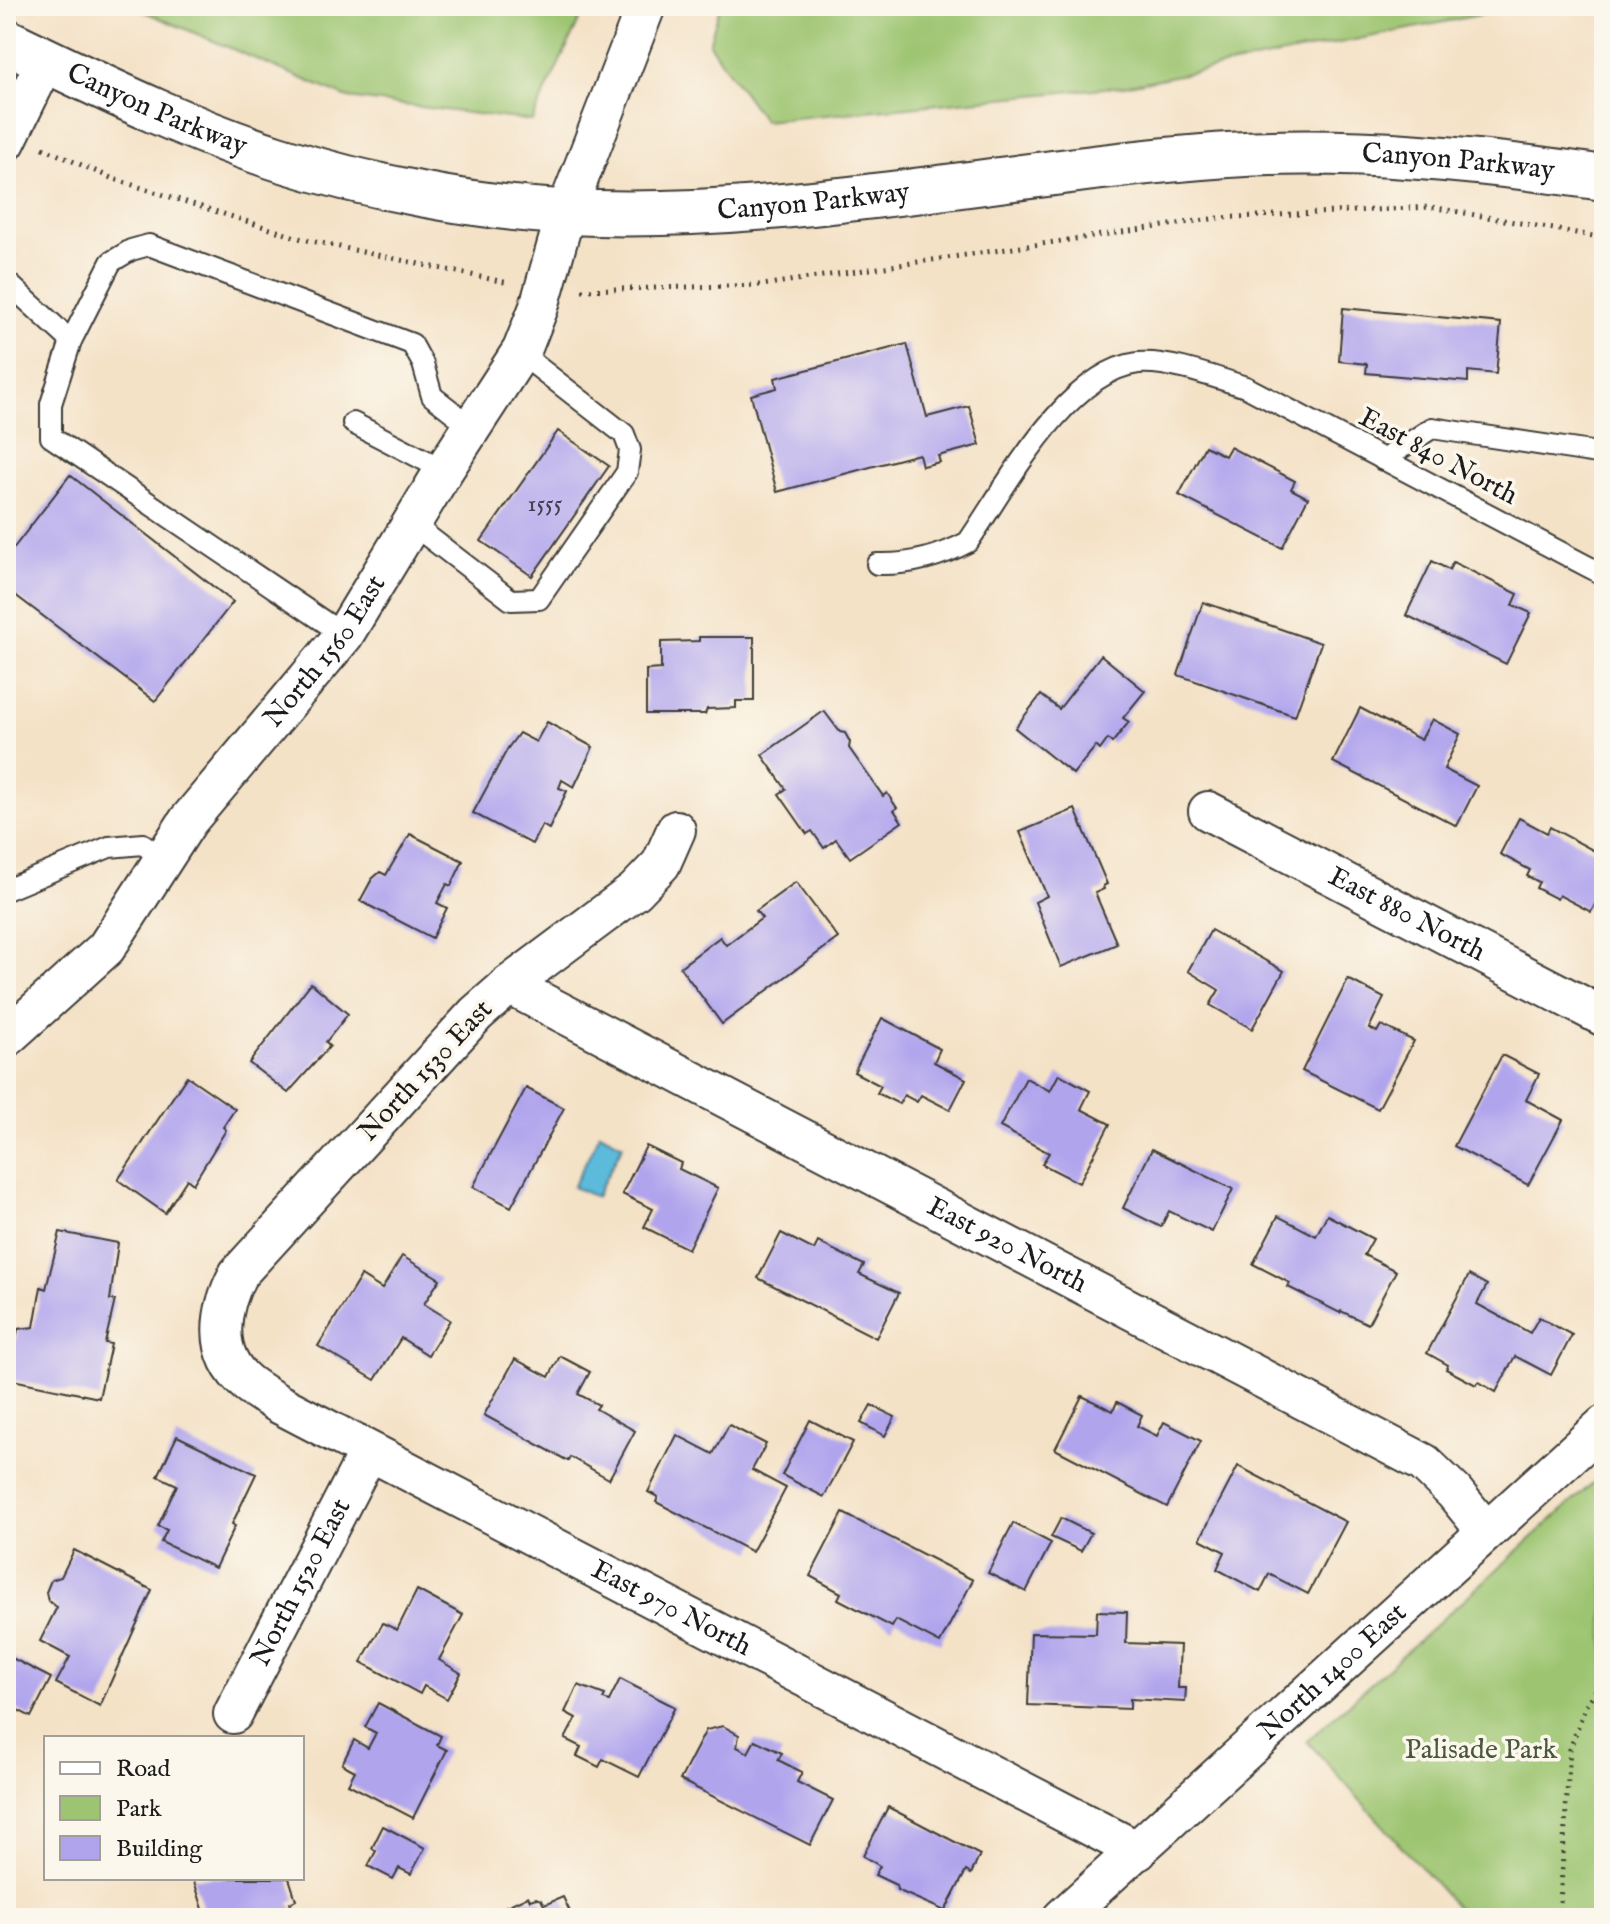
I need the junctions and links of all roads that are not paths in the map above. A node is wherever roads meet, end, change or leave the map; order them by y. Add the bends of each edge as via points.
1 (646, 6) edge
2 (6, 20) edge
3 (6, 41) edge
4 (46, 60) junction
5 (21, 143) edge
6 (1604, 178) edge
7 (566, 212) junction
8 (6, 281) edge
9 (71, 341) junction
10 (520, 353) junction
11 (353, 423) dead end
12 (472, 427) junction
13 (1604, 454) edge
14 (1383, 460) junction
15 (444, 470) junction
16 (412, 524) junction
17 (877, 564) dead end
18 (1604, 575) edge
19 (344, 635) junction
20 (1208, 811) dead end
21 (676, 830) dead end
22 (163, 859) junction
23 (6, 890) edge
24 (509, 985) junction
25 (1604, 1017) edge
26 (6, 1038) edge
27 (223, 1346) joint
28 (1604, 1425) edge
29 (368, 1453) junction
30 (1485, 1530) junction
31 (233, 1714) dead end
32 (1138, 1851) junction
33 (1062, 1918) edge

1 - 7 street, North 1560 East
2 - 4 highway, Canyon Parkway
3 - 4 highway, Canyon Parkway
4 - 5 street
4 - 7 highway, Canyon Parkway via 224,138 330,174 489,204
6 - 7 highway, Canyon Parkway via 1502,164 1303,151 1168,160 780,206
7 - 10 street, North 1560 East
8 - 9 lane
9 - 12 lane via 111,262 149,245 412,344 432,396
9 - 19 lane via 51,404 51,437
10 - 12 street, North 1560 East
10 - 16 lane via 624,434 630,450 627,472 539,599 511,600
11 - 15 lane
12 - 15 street, North 1560 East
13 - 14 lane via 1432,428
14 - 17 lane, East 840 North via 1246,387 1190,369 1139,363 1085,387 1053,418 968,542 908,564
14 - 18 lane, East 840 North
15 - 16 street, North 1560 East
16 - 19 street, North 1560 East
19 - 22 street, North 1560 East via 188,821
20 - 25 street, East 880 North
21 - 24 street, North 1530 East via 661,864 635,891
22 - 23 lane via 143,844 109,847
22 - 26 street, North 1560 East via 106,948
24 - 27 street, North 1530 East via 467,1023 238,1274 222,1311
24 - 30 street, East 920 North via 1424,1463
27 - 29 street, East 970 North via 246,1382
28 - 30 street, North 1400 East
29 - 31 street, North 1520 East
29 - 32 street, East 970 North
30 - 32 street, North 1400 East
32 - 33 street, North 1400 East

